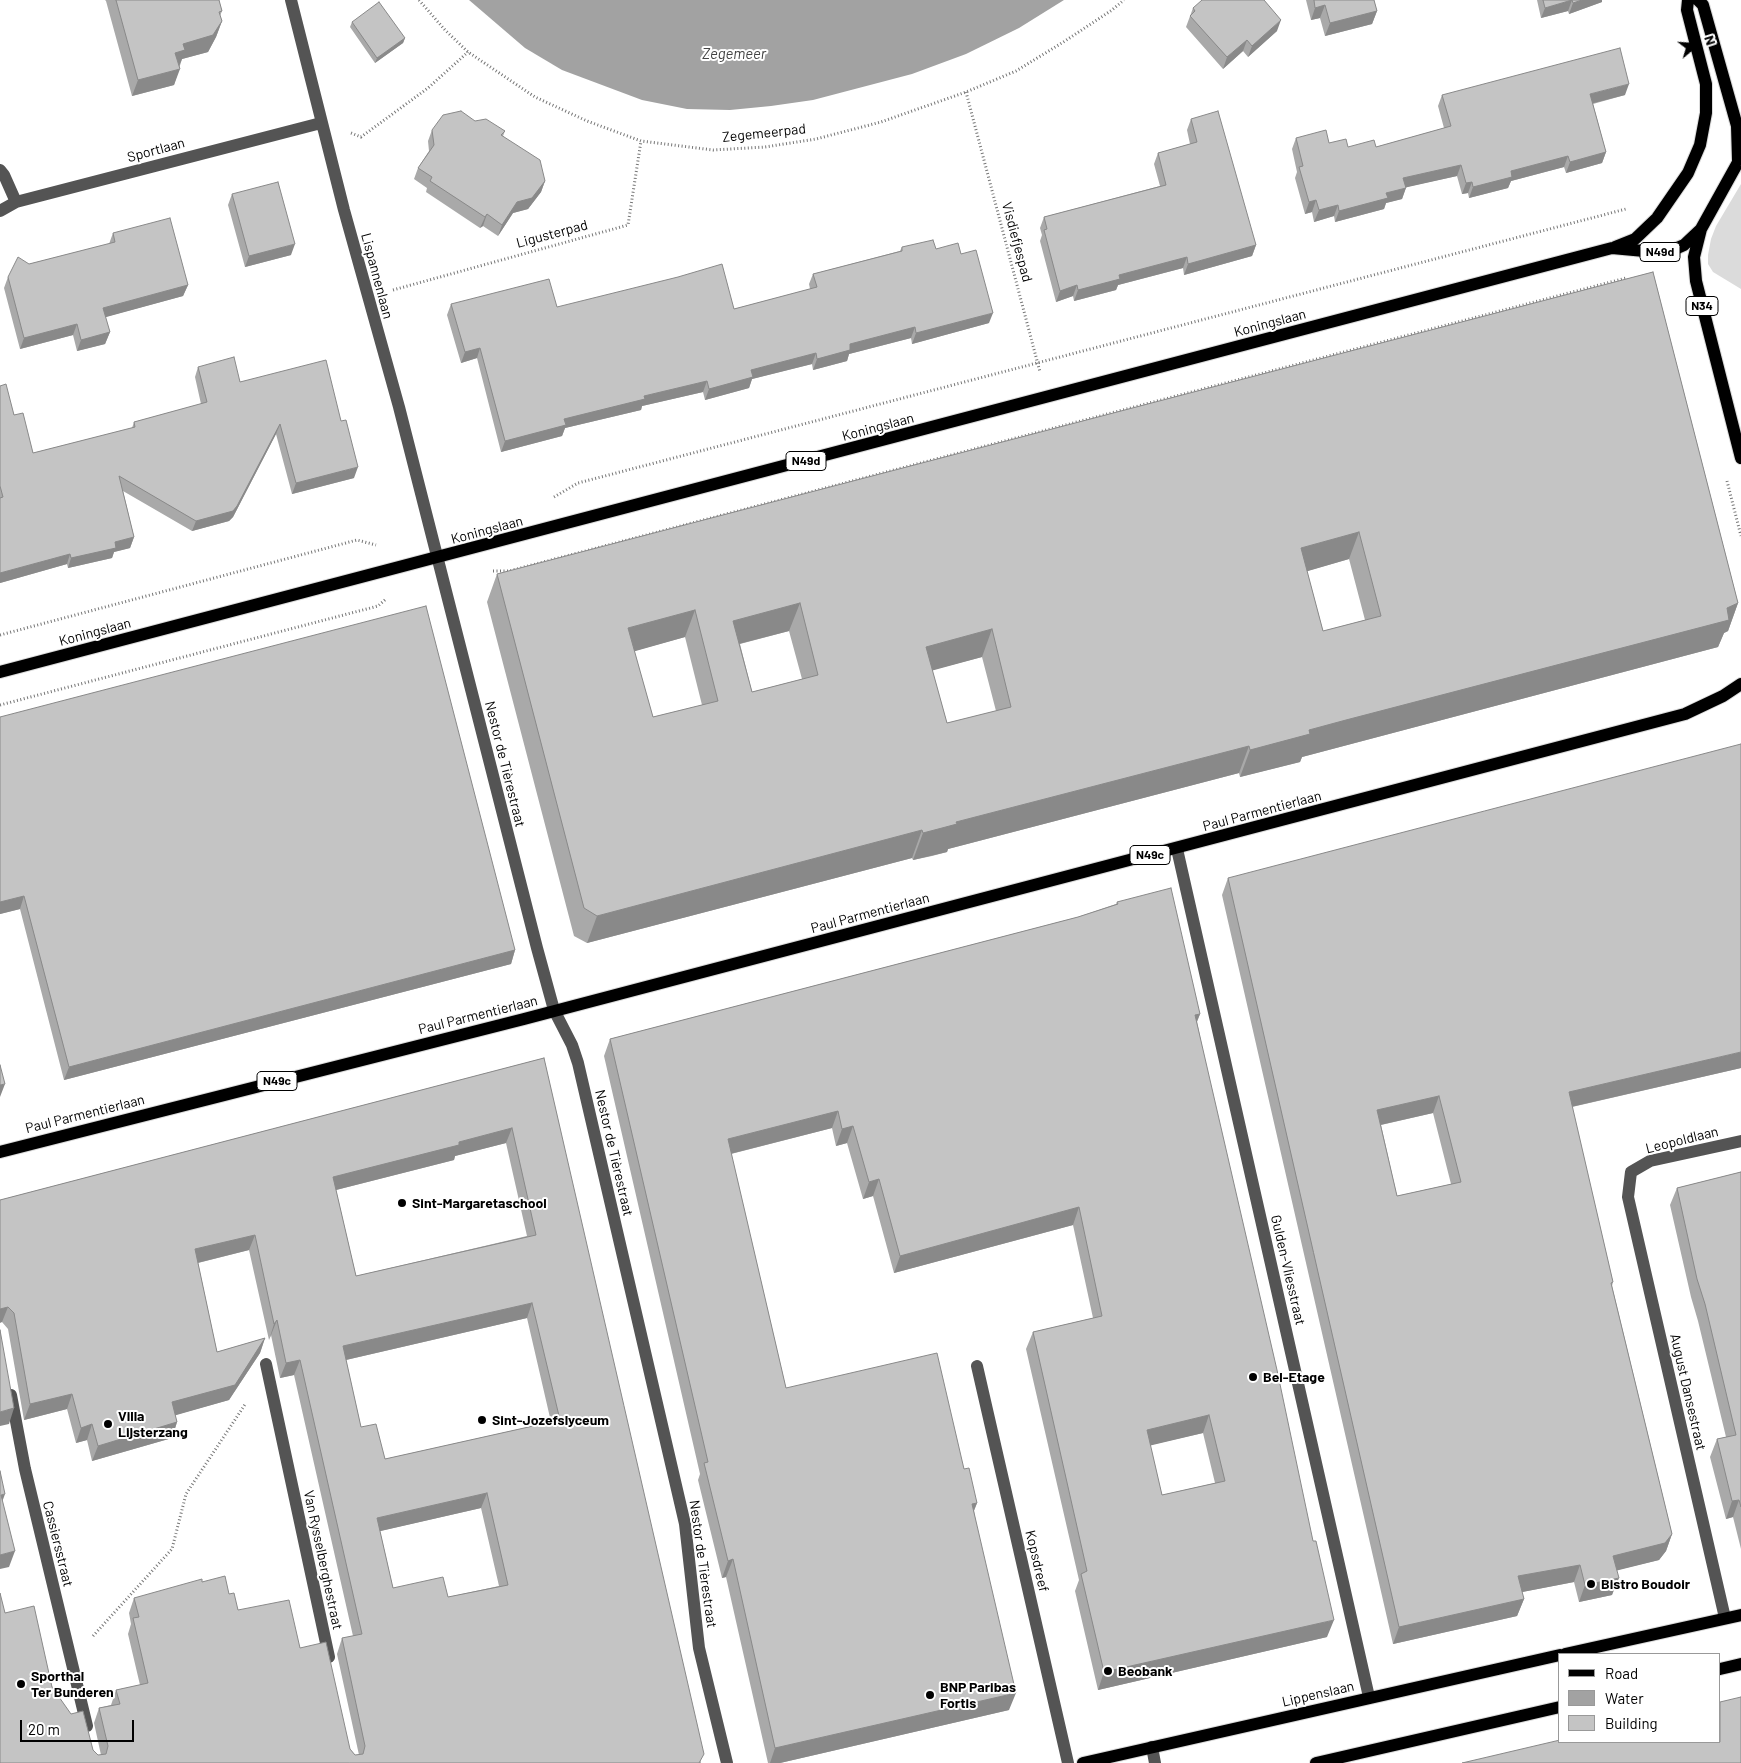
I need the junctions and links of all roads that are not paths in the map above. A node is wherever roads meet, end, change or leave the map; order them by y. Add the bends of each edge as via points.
1 (291, 0) edge
2 (1688, 0) edge
3 (1698, 0) edge
4 (321, 122) junction
5 (1740, 158) edge
6 (0, 170) edge
7 (16, 202) junction
8 (0, 211) edge
9 (1701, 229) junction
10 (1612, 248) junction
11 (1741, 458) edge
12 (438, 558) junction
13 (0, 672) edge
14 (1741, 684) edge
15 (1176, 849) junction
16 (554, 1010) junction
17 (1741, 1141) edge
18 (0, 1152) edge
19 (1631, 1172) joint
20 (266, 1364) edge
21 (977, 1366) dead end
22 (10, 1386) edge
23 (1741, 1615) edge
24 (1725, 1618) junction
25 (1569, 1653) edge
26 (1558, 1655) edge
27 (1741, 1664) edge
28 (1721, 1669) edge
29 (332, 1670) edge
30 (1369, 1697) junction
31 (1558, 1707) edge
32 (88, 1734) edge
33 (1152, 1747) junction
34 (727, 1763) edge
35 (1068, 1763) edge
36 (1083, 1763) edge
37 (1155, 1763) edge
38 (1316, 1763) edge

1 - 4 street, Lispannenlaan
2 - 10 main road via 1687,10 1706,84 1706,113 1700,145 1688,173 1657,218 1634,239
3 - 5 main road, N34 via 1737,126
4 - 7 street, Sportlaan
4 - 12 street, Lispannenlaan
5 - 9 main road, N34
6 - 7 street
7 - 8 street, Sportlaan
9 - 10 main road, Koningslaan / N49d via 1684,244 1666,253
9 - 11 main road, N34 via 1694,257 1696,281
10 - 12 main road, Koningslaan / N49d
12 - 13 main road, Koningslaan / N49d
12 - 16 street, Nestor de Tièrestraat
14 - 15 main road, Paul Parmentierlaan / N49c via 1686,714
15 - 16 main road, Paul Parmentierlaan / N49c
15 - 30 street, Gulden-Vliesstraat
16 - 18 main road, Paul Parmentierlaan / N49c
16 - 34 street, Nestor de Tièrestraat via 578,1063 685,1524 699,1648
17 - 19 street, Leopoldlaan via 1650,1161
19 - 24 street, August Dansestraat via 1628,1197
20 - 29 street, Van Rysselberghestraat
21 - 35 street, Kopsdreef
22 - 32 street, Cassiersstraat via 25,1469
23 - 24 main road
24 - 25 main road
26 - 30 main road, Lippenslaan
27 - 28 main road
30 - 33 main road, Lippenslaan
31 - 38 main road
33 - 36 main road, Lippenslaan
33 - 37 street

